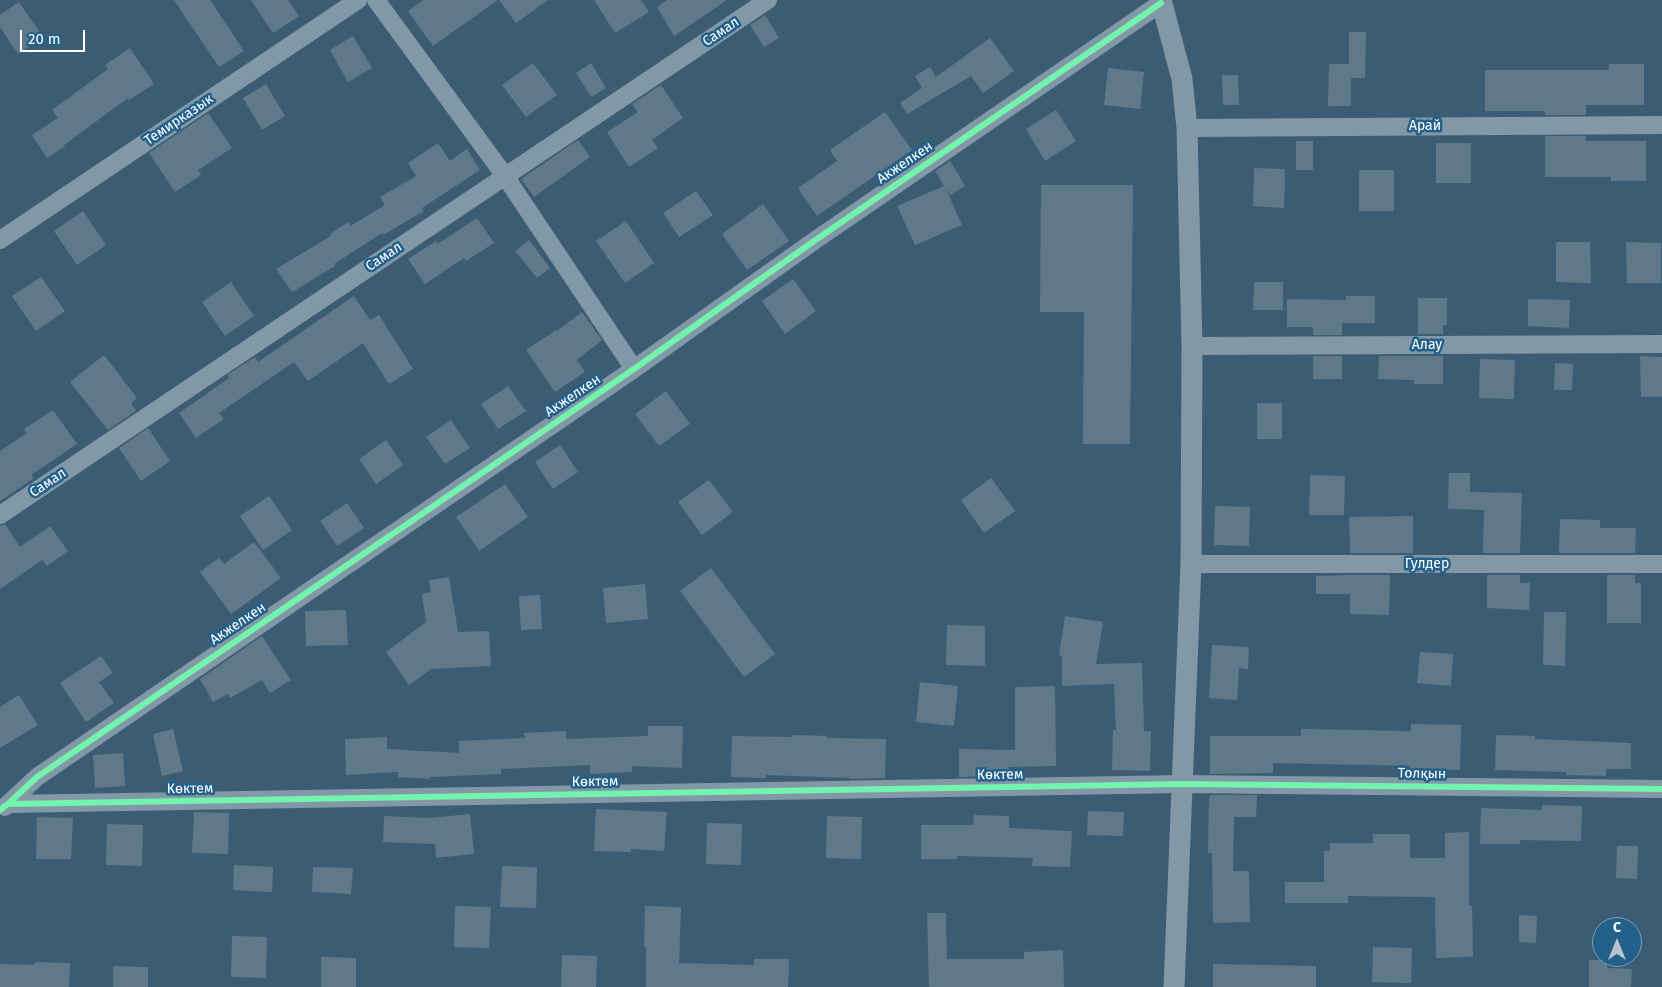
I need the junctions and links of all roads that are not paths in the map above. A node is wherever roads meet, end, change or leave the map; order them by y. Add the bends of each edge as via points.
1 (358, 0) edge
2 (376, 0) edge
3 (768, 0) edge
4 (1161, 2) edge
5 (1662, 125) edge
6 (1187, 128) junction
7 (505, 176) junction
8 (0, 240) edge
9 (1662, 344) edge
10 (1192, 346) junction
11 (634, 369) junction
12 (0, 515) edge
13 (1191, 564) junction
14 (1662, 564) edge
15 (1182, 784) junction
16 (1662, 789) edge
17 (4, 807) edge
18 (1174, 987) edge

1 - 8 street, Темирказык
2 - 7 street
3 - 7 street, Самал
4 - 6 street via 1182,79
4 - 11 street, Акжелкен
5 - 6 street, Арай
6 - 10 street
7 - 11 street
7 - 12 street, Самал
9 - 10 street, Алау
10 - 13 street
11 - 17 street, Акжелкен via 37,777
13 - 14 street, Гулдер
13 - 15 street
15 - 16 street, Толқын
15 - 17 street, Көктем
15 - 18 street

